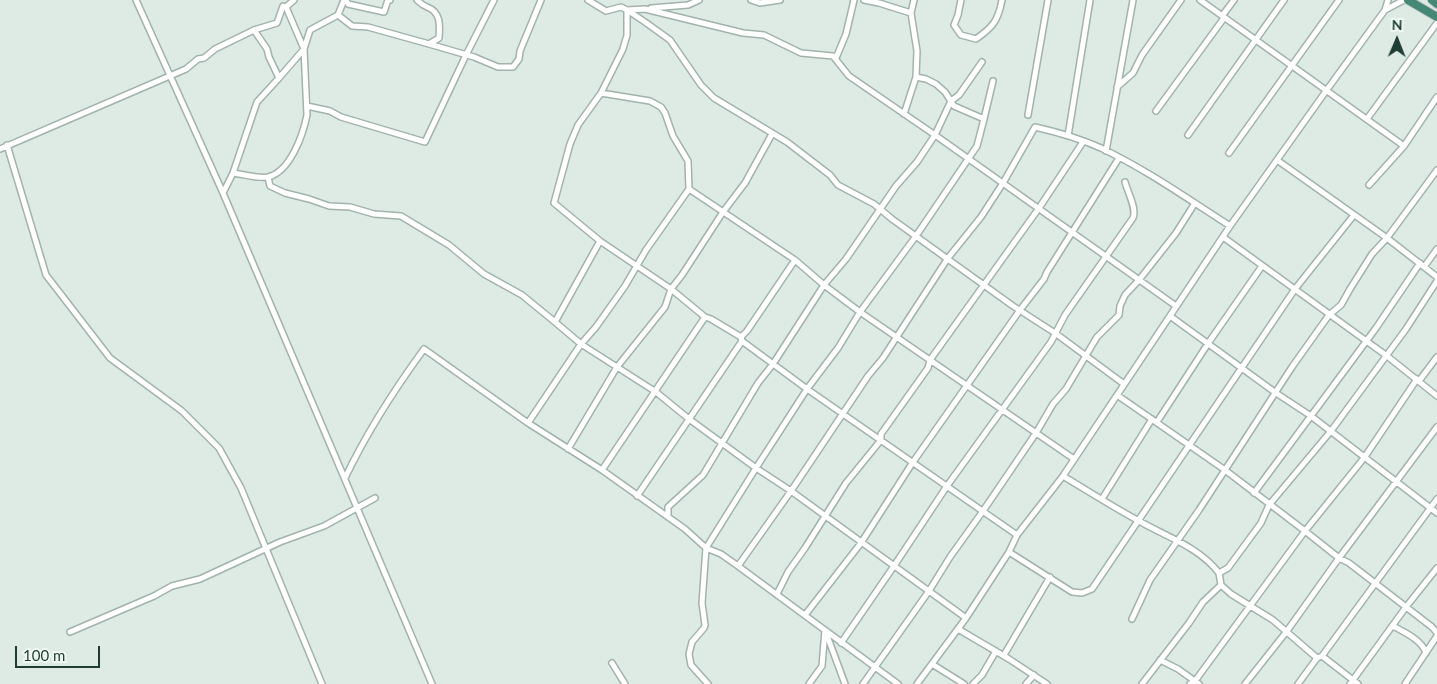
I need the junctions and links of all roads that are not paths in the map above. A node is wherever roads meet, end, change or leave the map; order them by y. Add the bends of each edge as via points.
1 (136, 0) edge
2 (287, 0) edge
3 (294, 0) edge
4 (345, 0) edge
5 (386, 0) edge
6 (390, 0) edge
7 (417, 0) edge
8 (494, 0) edge
9 (541, 0) edge
10 (588, 0) edge
11 (699, 0) edge
12 (751, 0) edge
13 (780, 0) edge
14 (854, 0) edge
15 (864, 0) edge
16 (914, 0) edge
17 (961, 0) edge
18 (1002, 0) edge
19 (1048, 0) edge
20 (1090, 0) edge
21 (1133, 0) edge
22 (1181, 0) edge
23 (1200, 0) edge
24 (1234, 0) edge
25 (1284, 0) edge
26 (1339, 0) edge
27 (1388, 0) edge
28 (1404, 0) edge
29 (1408, 0) edge
30 (1432, 0) edge
31 (879, 1) edge
32 (1437, 4) edge
33 (285, 6) junction
34 (645, 9) junction
35 (627, 10) junction
36 (1384, 10) junction
37 (384, 12) junction
38 (911, 13) junction
39 (338, 15) junction
40 (1223, 17) junction
41 (1437, 17) edge
42 (1437, 22) edge
43 (254, 30) junction
44 (1257, 40) junction
45 (429, 44) junction
46 (304, 49) junction
47 (466, 55) junction
48 (836, 58) junction
49 (982, 62) dead end
50 (1292, 66) junction
51 (170, 76) junction
52 (916, 77) junction
53 (279, 78) junction
54 (993, 80) dead end
55 (1117, 87) junction
56 (1326, 91) junction
57 (601, 93) junction
58 (1437, 97) edge
59 (951, 101) junction
60 (307, 106) junction
61 (1156, 111) dead end
62 (904, 114) junction
63 (1028, 115) dead end
64 (984, 118) junction
65 (1367, 119) junction
66 (772, 134) junction
67 (1188, 135) dead end
68 (935, 136) junction
69 (1068, 136) junction
70 (1083, 142) junction
71 (7, 145) junction
72 (1404, 146) junction
73 (0, 149) edge
74 (1106, 151) junction
75 (1229, 154) dead end
76 (968, 158) junction
77 (1119, 158) junction
78 (1277, 160) junction
79 (1437, 170) edge
80 (233, 173) junction
81 (268, 177) junction
82 (1125, 182) dead end
83 (1003, 183) junction
84 (1369, 185) dead end
85 (689, 189) junction
86 (224, 193) junction
87 (1195, 203) junction
88 (1039, 208) junction
89 (881, 210) junction
90 (723, 212) junction
91 (1354, 215) junction
92 (1230, 226) junction
93 (1071, 232) junction
94 (916, 236) junction
95 (1223, 237) junction
96 (1387, 238) junction
97 (600, 241) junction
98 (1437, 249) edge
99 (1105, 257) junction
100 (948, 258) junction
101 (795, 260) junction
102 (1422, 265) junction
103 (637, 266) junction
104 (1262, 266) junction
105 (1437, 277) edge
106 (1139, 280) junction
107 (1437, 281) edge
108 (984, 284) junction
109 (824, 285) junction
110 (670, 289) junction
111 (1295, 289) junction
112 (1176, 306) junction
113 (1020, 310) junction
114 (860, 312) junction
115 (1329, 315) junction
116 (1170, 316) junction
117 (705, 317) junction
118 (555, 322) junction
119 (1055, 332) junction
120 (897, 337) junction
121 (741, 339) junction
122 (1366, 341) junction
123 (1209, 342) junction
124 (581, 344) junction
125 (1087, 356) junction
126 (1387, 356) junction
127 (1437, 358) edge
128 (930, 360) junction
129 (773, 364) junction
130 (617, 367) junction
131 (1242, 367) junction
132 (1418, 380) junction
133 (1124, 384) junction
134 (966, 386) junction
135 (807, 389) junction
136 (656, 392) junction
137 (1276, 393) junction
138 (1117, 394) junction
139 (1437, 396) edge
140 (1002, 410) junction
141 (844, 413) junction
142 (1311, 416) junction
143 (689, 419) junction
144 (1154, 421) junction
145 (528, 423) junction
146 (1437, 427) edge
147 (1331, 431) junction
148 (1036, 433) junction
149 (881, 440) junction
150 (722, 443) junction
151 (1189, 445) junction
152 (568, 449) junction
153 (1364, 458) junction
154 (1074, 459) junction
155 (913, 462) junction
156 (756, 468) junction
157 (602, 470) junction
158 (1225, 470) junction
159 (1063, 476) junction
160 (345, 478) junction
161 (1396, 483) junction
162 (947, 486) junction
163 (791, 491) junction
164 (1254, 493) junction
165 (637, 496) junction
166 (375, 498) dead end
167 (1102, 499) junction
168 (1437, 499) edge
169 (1270, 505) junction
170 (358, 507) junction
171 (1430, 508) junction
172 (983, 511) junction
173 (1437, 513) edge
174 (824, 516) junction
175 (668, 517) junction
176 (1138, 521) junction
177 (1306, 530) junction
178 (1017, 535) junction
179 (1177, 541) junction
180 (861, 543) junction
181 (706, 548) junction
182 (265, 549) junction
183 (1009, 552) junction
184 (1338, 558) junction
185 (738, 566) junction
186 (894, 566) junction
187 (1437, 568) edge
188 (1219, 573) junction
189 (1050, 577) junction
190 (1374, 583) junction
191 (1221, 585) junction
192 (929, 591) junction
193 (777, 594) junction
194 (1250, 605) junction
195 (1406, 607) junction
196 (805, 615) junction
197 (966, 618) junction
198 (1132, 619) dead end
199 (1393, 626) junction
200 (958, 629) junction
201 (825, 630) junction
202 (1287, 631) junction
203 (70, 632) dead end
204 (1437, 632) edge
205 (1437, 636) edge
206 (841, 643) junction
207 (996, 651) junction
208 (1426, 653) junction
209 (1004, 656) junction
210 (1319, 657) junction
211 (1160, 660) junction
212 (612, 663) dead end
213 (932, 664) junction
214 (875, 668) junction
215 (1034, 675) junction
216 (1352, 682) edge
217 (1195, 683) edge
218 (322, 684) edge
219 (432, 684) edge
220 (625, 684) edge
221 (708, 684) edge
222 (809, 684) edge
223 (845, 684) edge
224 (863, 684) edge
225 (898, 684) edge
226 (917, 684) edge
227 (964, 684) edge
228 (973, 684) edge
229 (1026, 684) edge
230 (1047, 684) edge
231 (1142, 684) edge
232 (1245, 684) edge
233 (1298, 684) edge
234 (1358, 684) edge
235 (1405, 684) edge

1 - 51 street
2 - 33 street
3 - 33 street
4 - 37 street via 348,4
4 - 39 street
5 - 37 street
6 - 37 street
7 - 45 street via 438,15 440,22 439,38
8 - 47 street
9 - 47 street via 513,67 498,67
10 - 35 street via 606,11 616,7
11 - 34 street via 688,5
12 - 13 street via 760,3
14 - 48 street
15 - 31 street
16 - 38 street
17 - 18 street via 954,25 961,35 976,38 990,29 1000,13
19 - 63 street
20 - 69 street
21 - 55 street
22 - 55 street via 1133,73
23 - 40 street
24 - 40 street
25 - 44 street
26 - 50 street
27 - 36 street
28 - 36 street
29 - 41 highway
30 - 32 highway
31 - 38 street
33 - 43 street via 277,23
33 - 46 street
34 - 35 street
34 - 48 street via 764,35 800,53
35 - 57 street via 623,49
35 - 66 street via 670,40 714,98
36 - 56 street
38 - 52 street via 917,51
39 - 45 street via 352,26 368,27
39 - 46 street via 310,30
40 - 44 street
40 - 61 street
42 - 65 street
43 - 51 street
43 - 53 street via 267,48 268,58
44 - 50 street
44 - 67 street
45 - 47 street
46 - 53 street
46 - 60 street
47 - 60 street via 425,142
48 - 62 street via 849,76
49 - 59 street via 959,95
50 - 56 street
50 - 75 street
51 - 71 street
51 - 86 street
52 - 59 street via 936,84
52 - 62 street
53 - 80 street via 257,102
54 - 64 street
55 - 74 street
56 - 65 street
56 - 78 street
57 - 85 street via 650,101 661,107 688,161
57 - 97 street via 575,131 554,203
58 - 72 street
59 - 64 street via 954,106
59 - 68 street
60 - 81 street via 305,125 290,160
62 - 68 street
64 - 76 street via 977,146
65 - 72 street
66 - 89 street via 830,175 838,185
66 - 90 street via 745,182
68 - 76 street
68 - 89 street
69 - 70 street
69 - 83 street via 1035,126
70 - 74 street
70 - 88 street
71 - 73 street
71 - 182 street via 46,275 110,358 182,411 219,448 241,488
72 - 84 street
74 - 77 street
76 - 83 street
76 - 94 street
77 - 87 street
77 - 93 street
78 - 91 street
78 - 92 street
79 - 96 street
80 - 81 street
80 - 86 street
81 - 118 street via 270,186 329,206 401,216 449,245 484,274 522,295
82 - 99 street via 1135,214
83 - 88 street
83 - 100 street
85 - 90 street
85 - 103 street
86 - 160 street
87 - 92 street
87 - 106 street
88 - 93 street
88 - 108 street
89 - 94 street
89 - 109 street
90 - 101 street
90 - 110 street
91 - 96 street
91 - 111 street
92 - 95 street
93 - 99 street
93 - 113 street via 1044,279
94 - 100 street
94 - 114 street
95 - 104 street
95 - 112 street
96 - 102 street
96 - 115 street via 1372,254 1341,305
97 - 103 street
97 - 118 street
98 - 102 street
99 - 106 street
99 - 119 street
100 - 108 street
100 - 120 street
101 - 109 street
101 - 121 street
102 - 105 street
102 - 122 street
103 - 110 street
103 - 124 street
104 - 111 street
104 - 123 street
106 - 112 street
106 - 125 street via 1125,295 1119,315 1097,338
107 - 126 street
108 - 113 street
108 - 128 street
109 - 114 street
109 - 129 street
110 - 117 street
110 - 130 street via 665,307
111 - 115 street
111 - 131 street
112 - 116 street
113 - 119 street
113 - 134 street
114 - 120 street
114 - 135 street
115 - 122 street
115 - 137 street
116 - 123 street
116 - 133 street
117 - 121 street
117 - 136 street
118 - 124 street
119 - 125 street
119 - 140 street
120 - 128 street
120 - 141 street
121 - 129 street
121 - 143 street
122 - 126 street
122 - 142 street
123 - 131 street
123 - 144 street
124 - 130 street
124 - 145 street
125 - 133 street
125 - 148 street
126 - 132 street
126 - 147 street
127 - 132 street
128 - 134 street
128 - 149 street via 928,368 880,434
129 - 135 street
129 - 150 street
130 - 136 street
130 - 152 street
131 - 137 street
131 - 151 street
132 - 139 street
132 - 153 street
133 - 138 street
134 - 140 street
134 - 155 street
135 - 141 street
135 - 156 street
136 - 143 street
136 - 157 street
137 - 142 street
137 - 158 street
138 - 144 street
138 - 154 street
140 - 148 street
140 - 162 street
141 - 149 street
141 - 163 street
142 - 147 street
142 - 164 street
143 - 150 street
143 - 165 street
144 - 151 street
144 - 167 street
145 - 152 street
145 - 160 street via 424,349 400,382
146 - 161 street
147 - 153 street
147 - 169 street
148 - 154 street
148 - 172 street
149 - 155 street
149 - 174 street
150 - 156 street
150 - 175 street via 703,475 668,507
151 - 158 street
151 - 176 street
152 - 157 street
153 - 161 street
153 - 177 street
154 - 159 street
155 - 162 street
155 - 180 street
156 - 163 street
156 - 181 street
157 - 165 street
158 - 164 street
158 - 179 street
159 - 167 street
159 - 178 street
160 - 170 street
161 - 171 street
161 - 184 street
162 - 172 street
162 - 186 street
163 - 174 street
163 - 185 street
164 - 169 street
165 - 175 street
166 - 170 street
167 - 176 street
168 - 171 street
169 - 177 street
169 - 188 street via 1228,568
170 - 182 street via 324,526
170 - 219 street
171 - 173 street
171 - 190 street
172 - 178 street
172 - 192 street
174 - 180 street
174 - 193 street
175 - 181 street
176 - 179 street
176 - 189 street via 1092,589 1072,592
177 - 184 street
177 - 194 street
178 - 183 street
179 - 188 street via 1207,559
179 - 198 street via 1150,580
180 - 186 street
180 - 196 street
181 - 185 street
181 - 221 street via 702,603 705,624 692,642 689,654 691,665
182 - 203 street
182 - 218 street
183 - 189 street
183 - 197 street
184 - 190 street via 1350,563
184 - 202 street
185 - 193 street
186 - 192 street
186 - 206 street
187 - 195 street
188 - 191 street
189 - 209 street
190 - 195 street
190 - 210 street
191 - 194 street
191 - 211 street via 1203,602
192 - 197 street
192 - 214 street
193 - 196 street
194 - 202 street
194 - 217 street
195 - 199 street
195 - 204 street
196 - 201 street
197 - 200 street
199 - 208 street via 1424,647
199 - 216 street
200 - 207 street
200 - 213 street
201 - 206 street
201 - 222 street via 822,666
201 - 223 street
202 - 210 street
202 - 232 street
205 - 208 street
206 - 214 street
207 - 209 street
207 - 228 street
208 - 235 street
209 - 215 street
210 - 216 street
210 - 233 street
211 - 217 street
211 - 231 street
212 - 220 street
213 - 226 street
213 - 227 street
214 - 224 street
214 - 225 street
215 - 229 street
215 - 230 street
216 - 234 street

